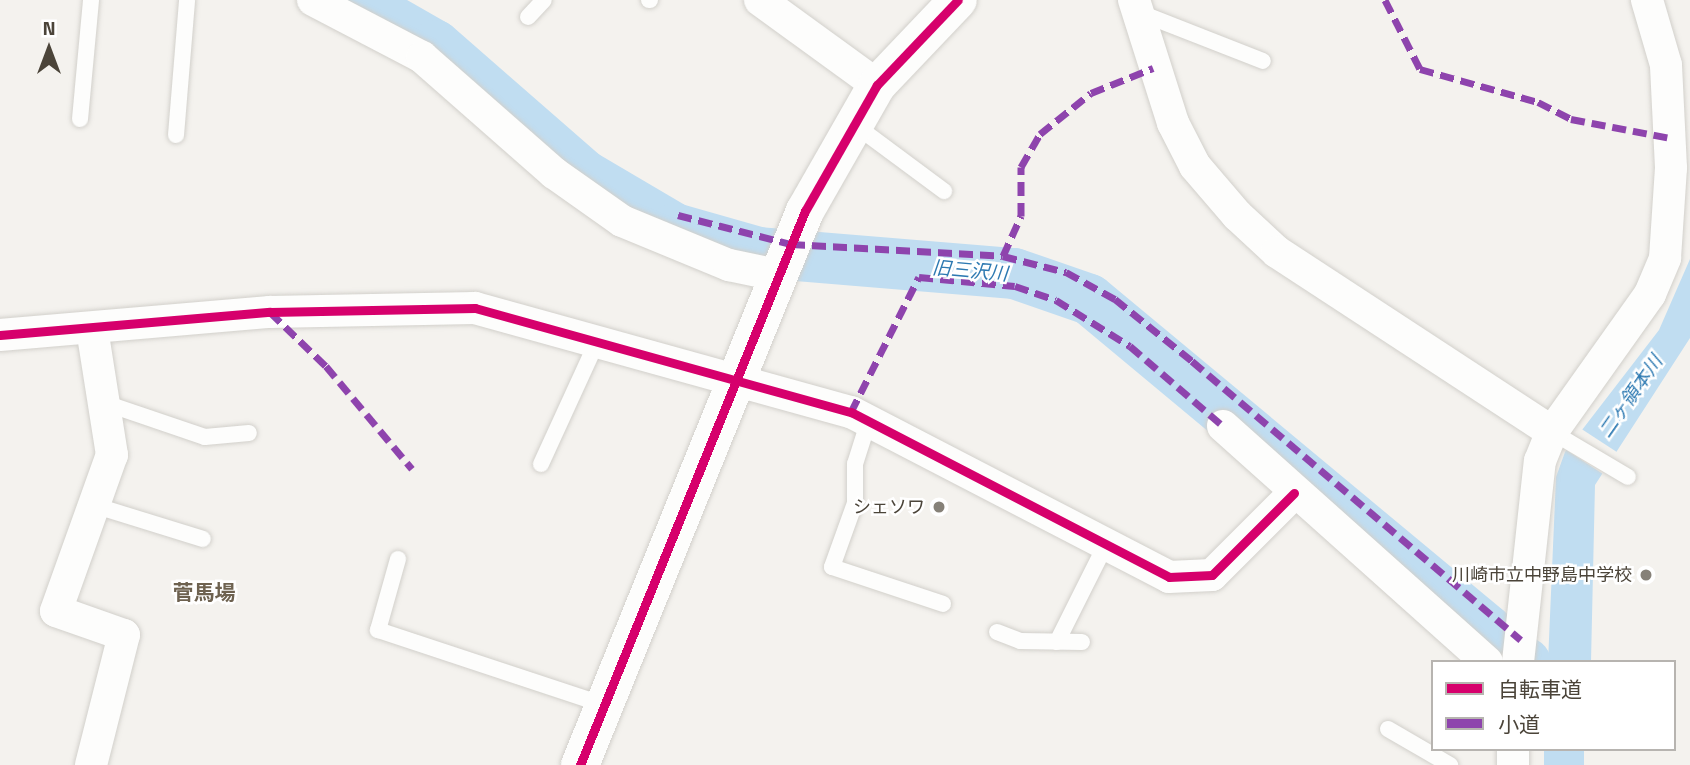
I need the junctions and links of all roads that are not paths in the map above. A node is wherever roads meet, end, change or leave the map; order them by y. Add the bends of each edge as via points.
1 (91, 0) edge
2 (187, 0) edge
3 (313, 0) edge
4 (544, 0) edge
5 (760, 0) edge
6 (958, 0) edge
7 (1647, 0) edge
8 (1136, 6) edge
9 (528, 17) dead end
10 (1263, 61) dead end
11 (877, 85) junction
12 (79, 119) dead end
13 (853, 123) junction
14 (176, 135) dead end
15 (1680, 168) edge
16 (944, 191) dead end
17 (784, 260) junction
18 (92, 329) junction
19 (0, 335) edge
20 (595, 346) junction
21 (734, 378) junction
22 (108, 404) junction
23 (868, 424) junction
24 (1223, 426) dead end
25 (1552, 432) junction
26 (249, 433) dead end
27 (541, 464) dead end
28 (1622, 473) dead end
29 (1294, 493) junction
30 (90, 505) junction
31 (203, 539) dead end
32 (1105, 546) junction
33 (398, 559) dead end
34 (943, 604) dead end
35 (997, 632) dead end
36 (1057, 642) junction
37 (1083, 642) dead end
38 (1519, 651) edge
39 (1485, 660) edge
40 (605, 705) junction
41 (1388, 729) dead end
42 (91, 765) edge
43 (580, 765) edge
44 (1450, 765) edge

1 - 12 lane
2 - 14 lane
3 - 17 street via 422,57 554,173 622,221 729,265
4 - 9 lane
5 - 11 street
6 - 11 street
7 - 15 street via 1666,65
8 - 10 lane
8 - 25 street via 1173,123 1195,166 1237,215 1277,252
11 - 13 street
13 - 16 lane
13 - 17 street
15 - 25 street via 1665,258 1650,294
17 - 21 street
18 - 19 street
18 - 20 street via 270,312 475,308 591,335
18 - 22 street
20 - 21 street
20 - 27 lane
21 - 23 street via 851,412
21 - 40 street
22 - 26 lane via 205,437
22 - 30 street via 112,455
23 - 32 street
23 - 34 lane via 855,464 855,503 832,567
24 - 29 street
25 - 28 lane
25 - 38 street via 1539,461
29 - 32 street via 1212,575 1169,577
29 - 39 street
30 - 31 lane
30 - 42 street via 56,611 124,635
32 - 36 lane
33 - 40 lane via 378,630
35 - 36 lane
36 - 37 lane
40 - 43 street
41 - 44 lane

